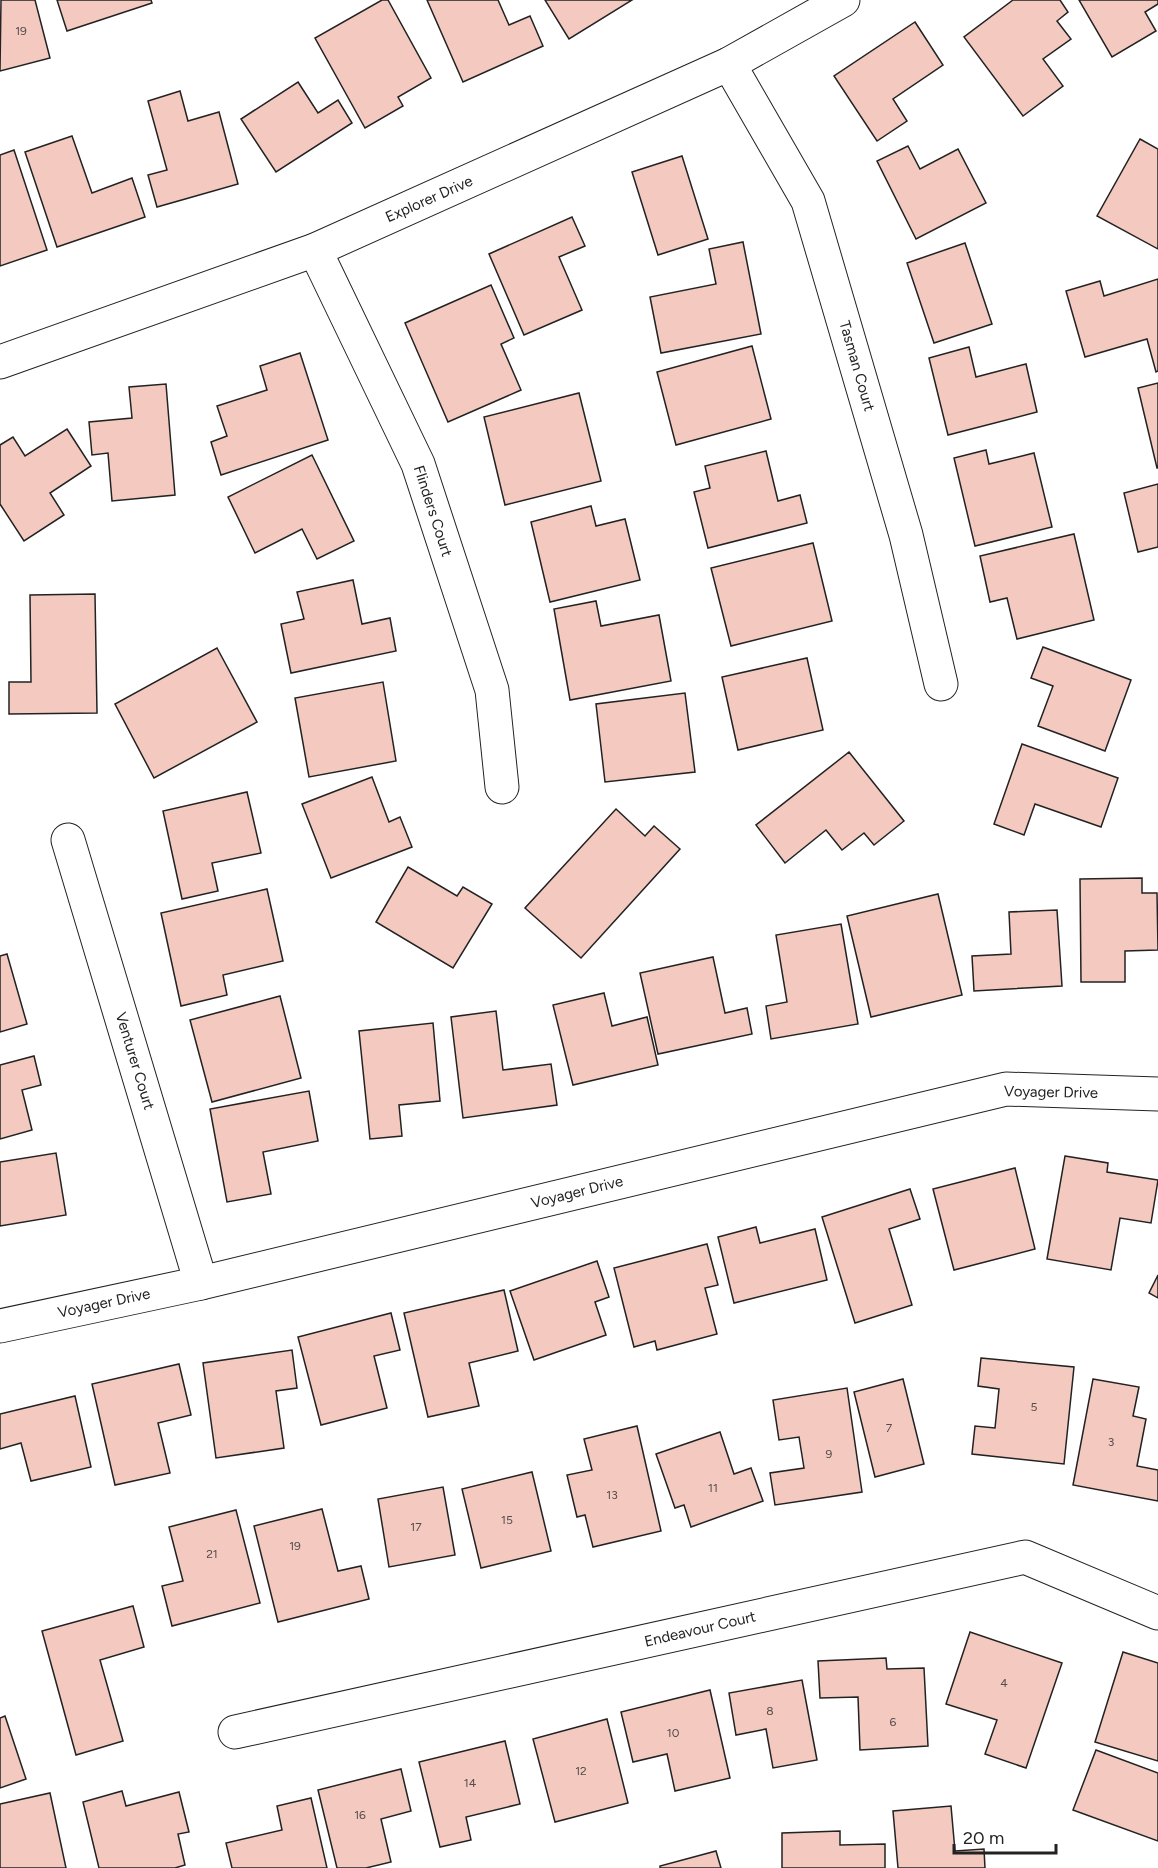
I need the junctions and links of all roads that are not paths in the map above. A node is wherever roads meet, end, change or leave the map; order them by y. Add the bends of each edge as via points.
1 (843, 0) edge
2 (729, 64) junction
3 (315, 249) junction
4 (0, 362) edge
5 (941, 684) dead end
6 (502, 787) dead end
7 (69, 840) dead end
8 (1158, 1094) edge
9 (201, 1282) junction
10 (0, 1326) edge
11 (1158, 1613) edge
12 (235, 1732) dead end

1 - 2 street, Explorer Drive
2 - 3 street, Explorer Drive
2 - 5 street, Tasman Court via 808,201 906,535
3 - 4 street, Explorer Drive
3 - 6 street, Flinders Court via 418,464 492,690
7 - 9 street, Venturer Court
8 - 9 street, Voyager Drive via 1006,1089
9 - 10 street, Voyager Drive
11 - 12 street, Endeavour Court via 1025,1557

